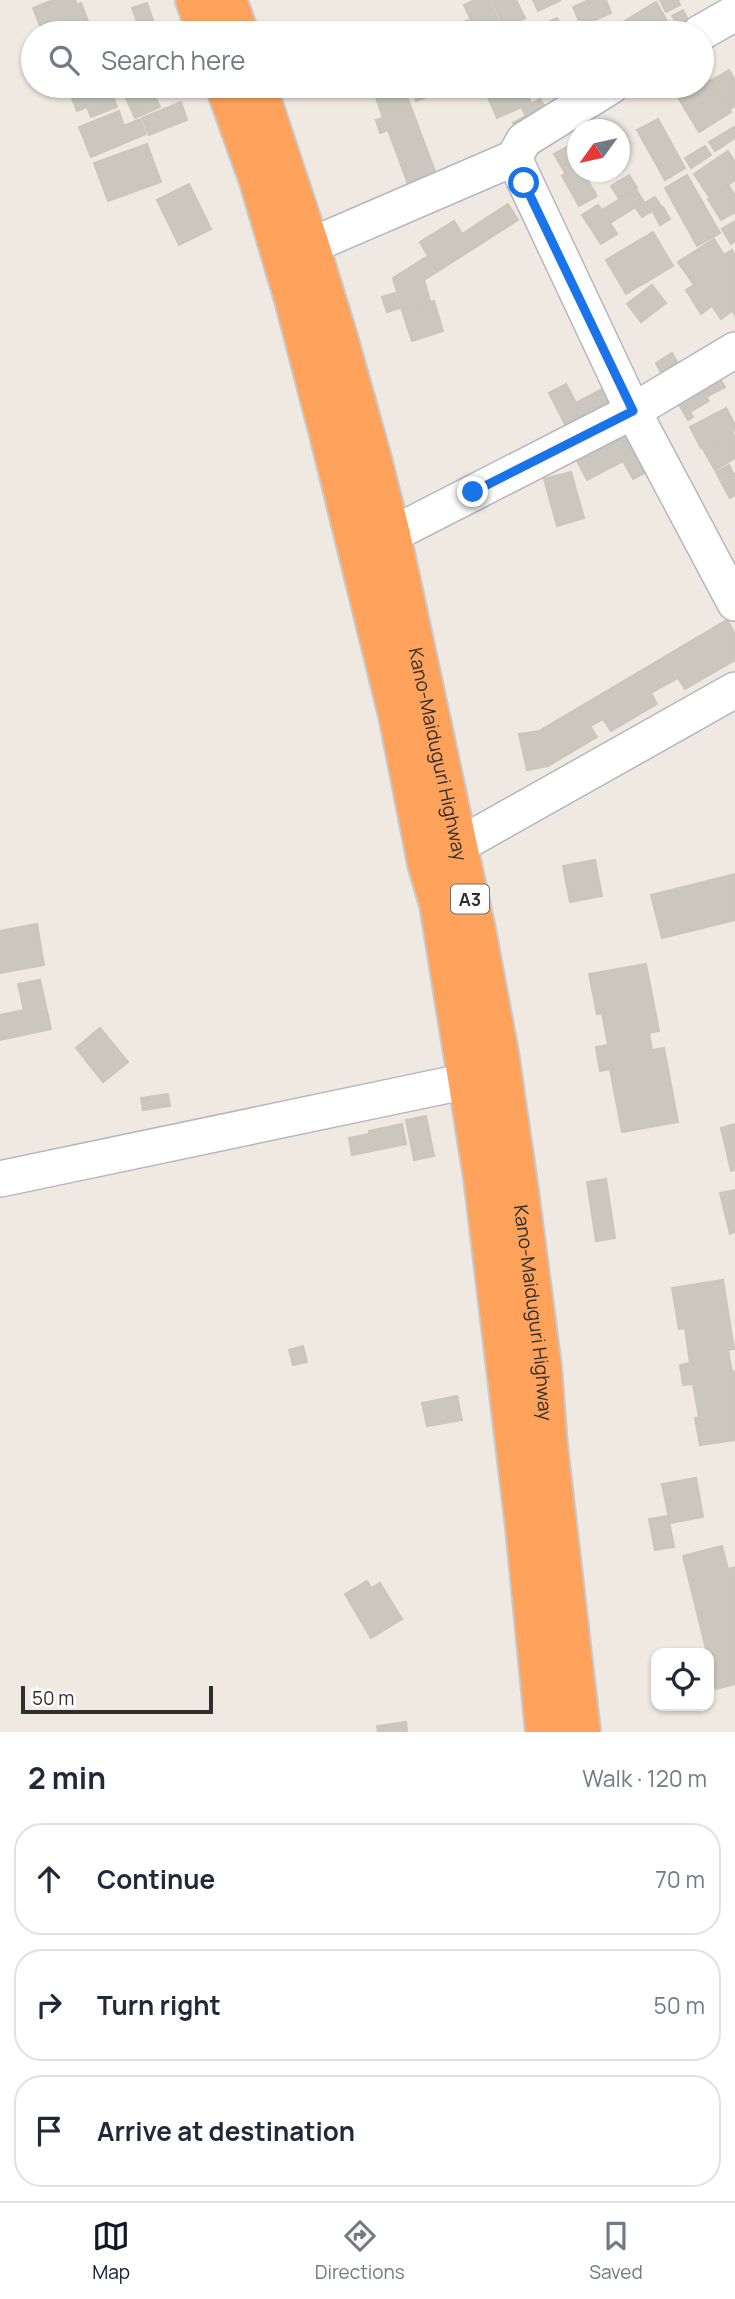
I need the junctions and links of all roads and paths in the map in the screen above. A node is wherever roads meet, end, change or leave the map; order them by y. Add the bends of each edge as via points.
1 (195, 0) edge
2 (227, 0) edge
3 (735, 13) edge
4 (202, 21) edge
5 (235, 21) edge
6 (714, 25) edge
7 (229, 98) edge
8 (261, 98) edge
9 (592, 98) edge
10 (514, 158) junction
11 (310, 246) junction
12 (735, 350) edge
13 (633, 411) junction
14 (391, 535) junction
15 (735, 603) edge
16 (735, 690) edge
17 (443, 854) junction
18 (467, 1081) junction
19 (0, 1179) edge
20 (545, 1732) edge
21 (581, 1732) edge

1 - 4 highway
2 - 5 highway
3 - 6 street
7 - 17 highway, Kano-Maiduguri Highway / A3 via 294,299 398,715
8 - 11 highway, Kano-Maiduguri Highway / A3
9 - 10 street via 524,140
10 - 11 street
10 - 13 street
11 - 14 highway, Kano-Maiduguri Highway / A3
12 - 13 street
13 - 14 street
13 - 15 street
14 - 17 highway, Kano-Maiduguri Highway / A3
16 - 17 street
17 - 18 highway, Kano-Maiduguri Highway / A3 via 439,904
17 - 21 highway, Kano-Maiduguri Highway / A3 via 499,1053 541,1367
18 - 19 street
18 - 20 highway, Kano-Maiduguri Highway / A3 via 502,1334

